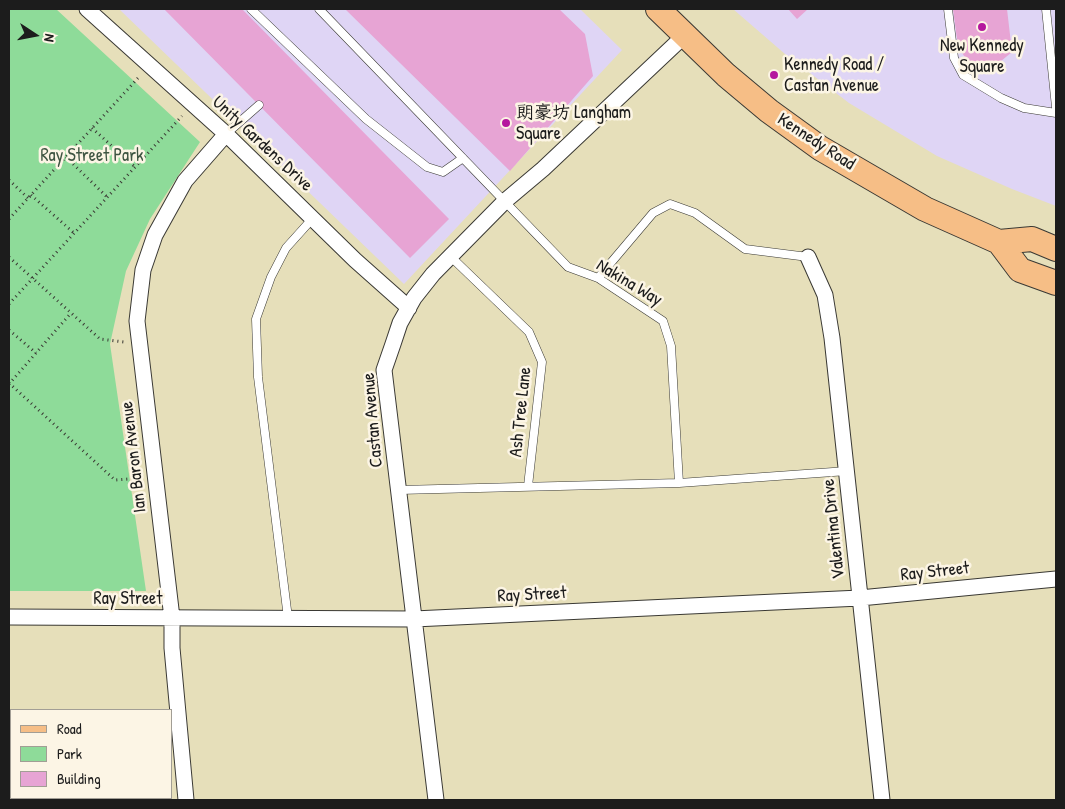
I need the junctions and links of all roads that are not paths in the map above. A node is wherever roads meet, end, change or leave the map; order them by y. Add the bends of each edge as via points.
1 (87, 9) edge
2 (250, 9) edge
3 (319, 9) edge
4 (658, 9) edge
5 (948, 9) edge
6 (1046, 9) edge
7 (684, 36) junction
8 (258, 105) dead end
9 (1056, 107) edge
10 (1056, 113) edge
11 (226, 134) junction
12 (463, 158) junction
13 (505, 201) junction
14 (313, 218) junction
15 (999, 242) junction
16 (1056, 248) edge
17 (450, 256) junction
18 (808, 257) joint
19 (598, 278) junction
20 (1056, 283) edge
21 (409, 308) junction
22 (846, 472) junction
23 (679, 482) junction
24 (528, 486) junction
25 (399, 490) junction
26 (1056, 579) edge
27 (860, 598) junction
28 (9, 617) edge
29 (172, 618) junction
30 (288, 618) junction
31 (414, 619) junction
32 (176, 743) edge
33 (186, 800) edge
34 (436, 800) edge
35 (882, 800) edge

1 - 11 street, Unity Gardens Drive
2 - 12 lane via 302,64 427,167 443,172
3 - 12 lane, Nakina Way
4 - 7 main road, Kennedy Road
5 - 10 lane via 954,58 963,75 1024,108
6 - 9 lane
7 - 13 street, Castan Avenue
7 - 15 main road, Kennedy Road via 726,75 820,148 925,209
8 - 11 lane
11 - 14 street, Unity Gardens Drive
11 - 29 street, Ian Baron Avenue via 184,180 156,234 143,270 137,321
12 - 13 lane, Nakina Way
13 - 17 street, Castan Avenue
13 - 19 lane, Nakina Way via 568,267
14 - 21 street, Unity Gardens Drive
14 - 30 lane via 286,248 271,277 256,319 258,377
15 - 16 main road, Kennedy Road via 1032,239
15 - 20 main road, Kennedy Road via 1020,270
17 - 21 street, Castan Avenue via 418,292
17 - 24 lane, Ash Tree Lane via 529,332 542,362
18 - 19 lane via 745,249 695,213 670,204 653,213
18 - 22 street, Valentina Drive via 825,294
19 - 23 lane, Nakina Way via 663,321 671,346
21 - 25 street, Castan Avenue via 400,323 384,370
22 - 23 lane
22 - 27 street, Valentina Drive
23 - 24 lane
24 - 25 lane
25 - 31 street, Castan Avenue
26 - 27 street, Ray Street
27 - 31 street, Ray Street
27 - 35 street, Valentina Drive
28 - 29 street, Ray Street
29 - 30 street, Ray Street
29 - 32 street, Ian Baron Avenue
30 - 31 street, Ray Street
31 - 34 street, Castan Avenue
32 - 33 street, Ian Baron Avenue

